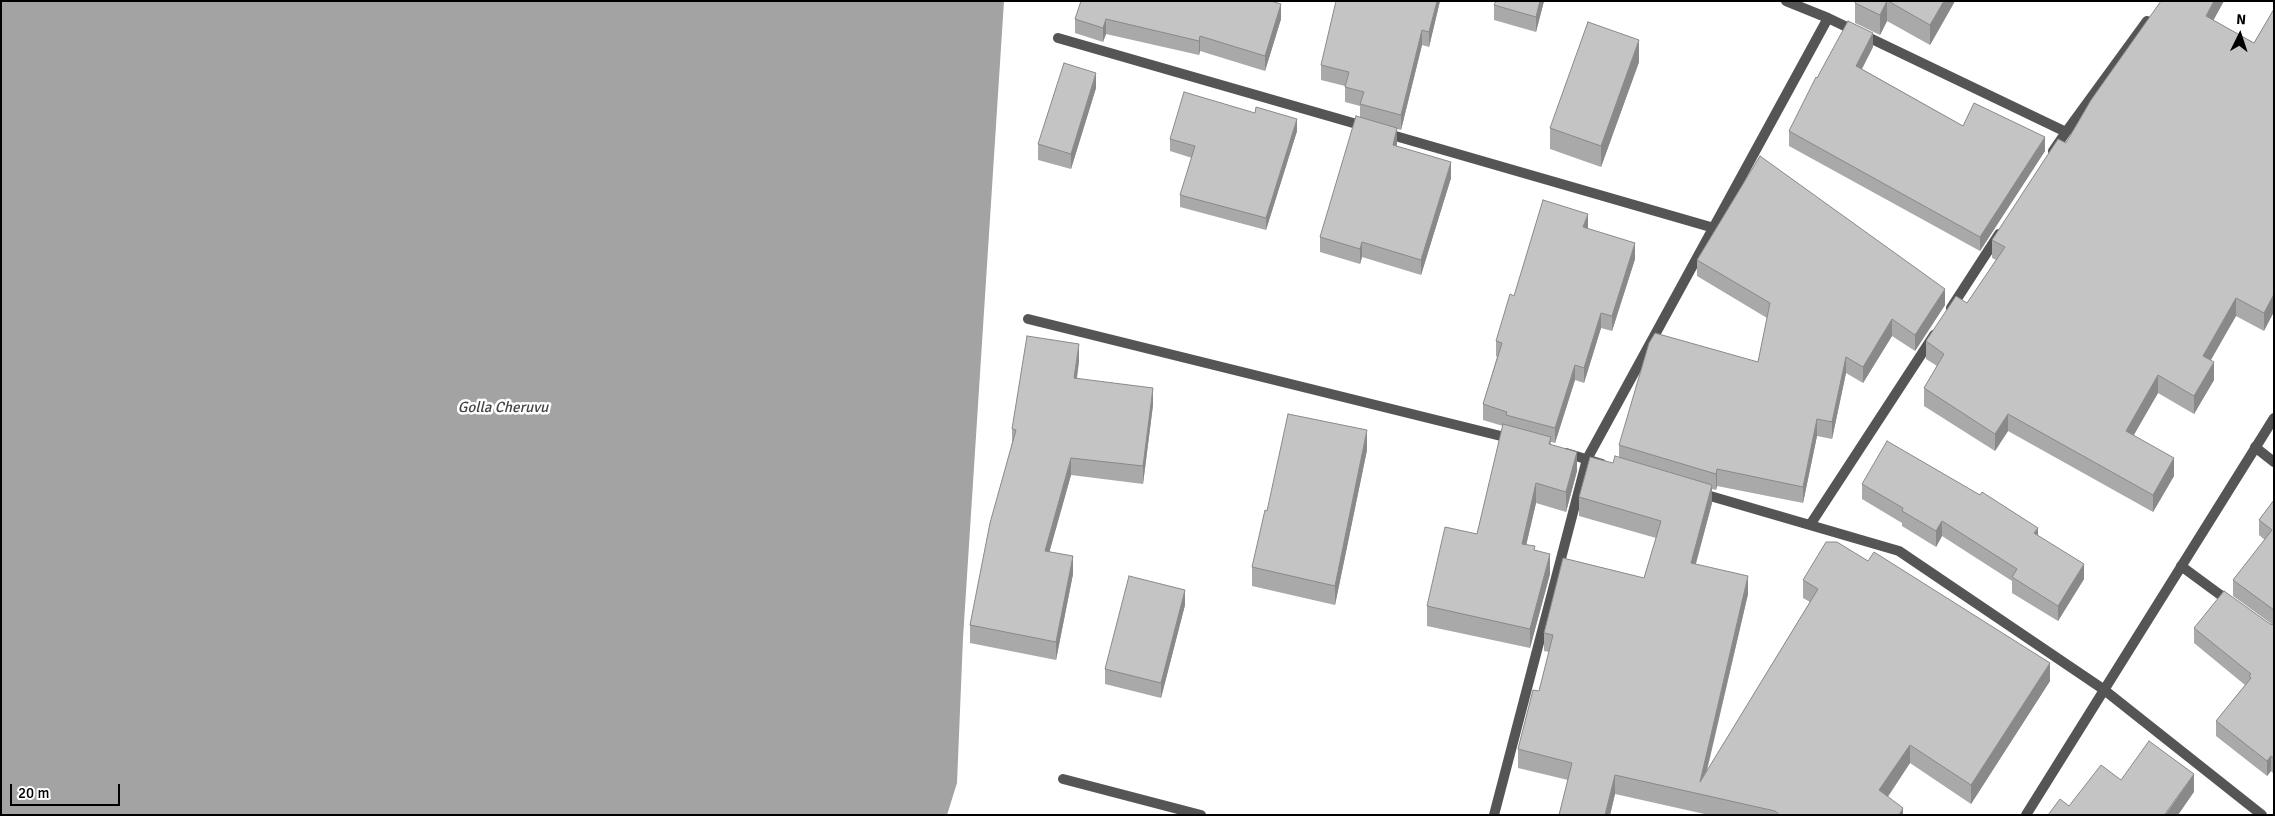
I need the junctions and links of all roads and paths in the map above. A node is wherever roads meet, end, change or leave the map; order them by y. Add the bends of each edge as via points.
1 (1786, 1) edge
2 (1828, 18) junction
3 (2147, 21) edge
4 (1058, 38) dead end
5 (2066, 132) junction
6 (2049, 157) edge
7 (2006, 224) edge
8 (1714, 228) junction
9 (1028, 319) dead end
10 (2274, 418) edge
11 (1519, 441) edge
12 (2255, 447) junction
13 (1556, 450) edge
14 (1587, 459) junction
15 (2274, 462) edge
16 (1615, 468) edge
17 (1689, 490) edge
18 (1810, 525) junction
19 (2181, 566) junction
20 (2235, 606) edge
21 (2103, 689) junction
22 (1063, 779) dead end
23 (1201, 815) edge
24 (1494, 815) edge
25 (2026, 815) edge
26 (2262, 815) edge

1 - 2 street
2 - 5 street
2 - 8 street
3 - 5 street
4 - 8 street
5 - 6 street
7 - 18 street
8 - 14 street
9 - 11 street
10 - 12 street
12 - 15 street
12 - 19 street
13 - 14 street
14 - 16 street
14 - 24 street
17 - 18 street
18 - 21 street via 1899,551
19 - 20 street
19 - 21 street
21 - 25 street
21 - 26 street
22 - 23 street

